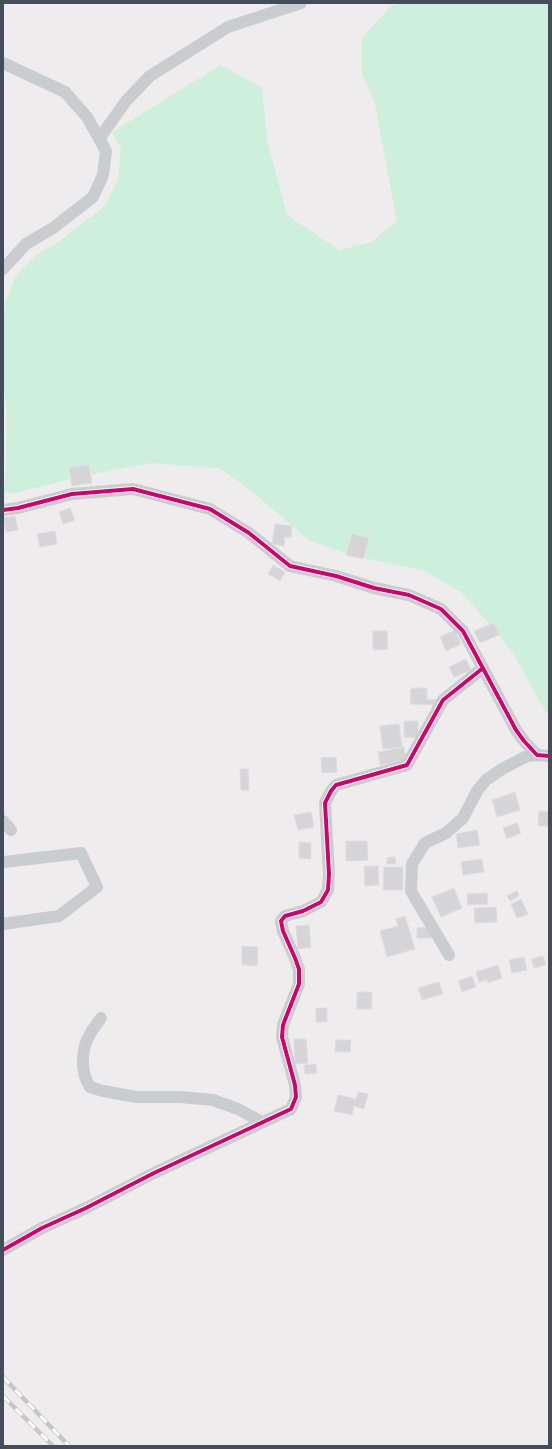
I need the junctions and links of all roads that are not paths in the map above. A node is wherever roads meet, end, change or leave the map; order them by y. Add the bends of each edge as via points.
1 (301, 3) edge
2 (3, 63) edge
3 (99, 139) junction
4 (3, 269) edge
5 (3, 510) edge
6 (483, 668) junction
7 (543, 755) edge
8 (3, 821) edge
9 (3, 832) edge
10 (4, 862) dead end
11 (3, 924) edge
12 (449, 955) dead end
13 (101, 1018) dead end
14 (262, 1122) junction
15 (3, 1250) edge

1 - 3 street via 228,27 150,76 126,101
2 - 3 street via 65,92 87,117
3 - 4 street via 106,151 103,175 93,197 53,228 26,244
5 - 6 street via 72,494 133,489 210,509 249,533 290,566 409,595 441,609 463,631
6 - 7 street via 516,730 524,741
6 - 14 street via 444,700 407,765 336,785 330,791 325,803 328,890 321,902 285,916 281,922 299,969 299,984 283,1025 282,1037 296,1097 291,1109
7 - 12 street via 527,756 486,780 477,790 463,818 446,833 425,843 412,864 411,891
8 - 9 street via 11,830
10 - 11 street via 80,853 97,887 59,916
13 - 14 street via 89,1035 83,1050 85,1079 90,1087 136,1097 213,1100 238,1109
14 - 15 street via 42,1228

